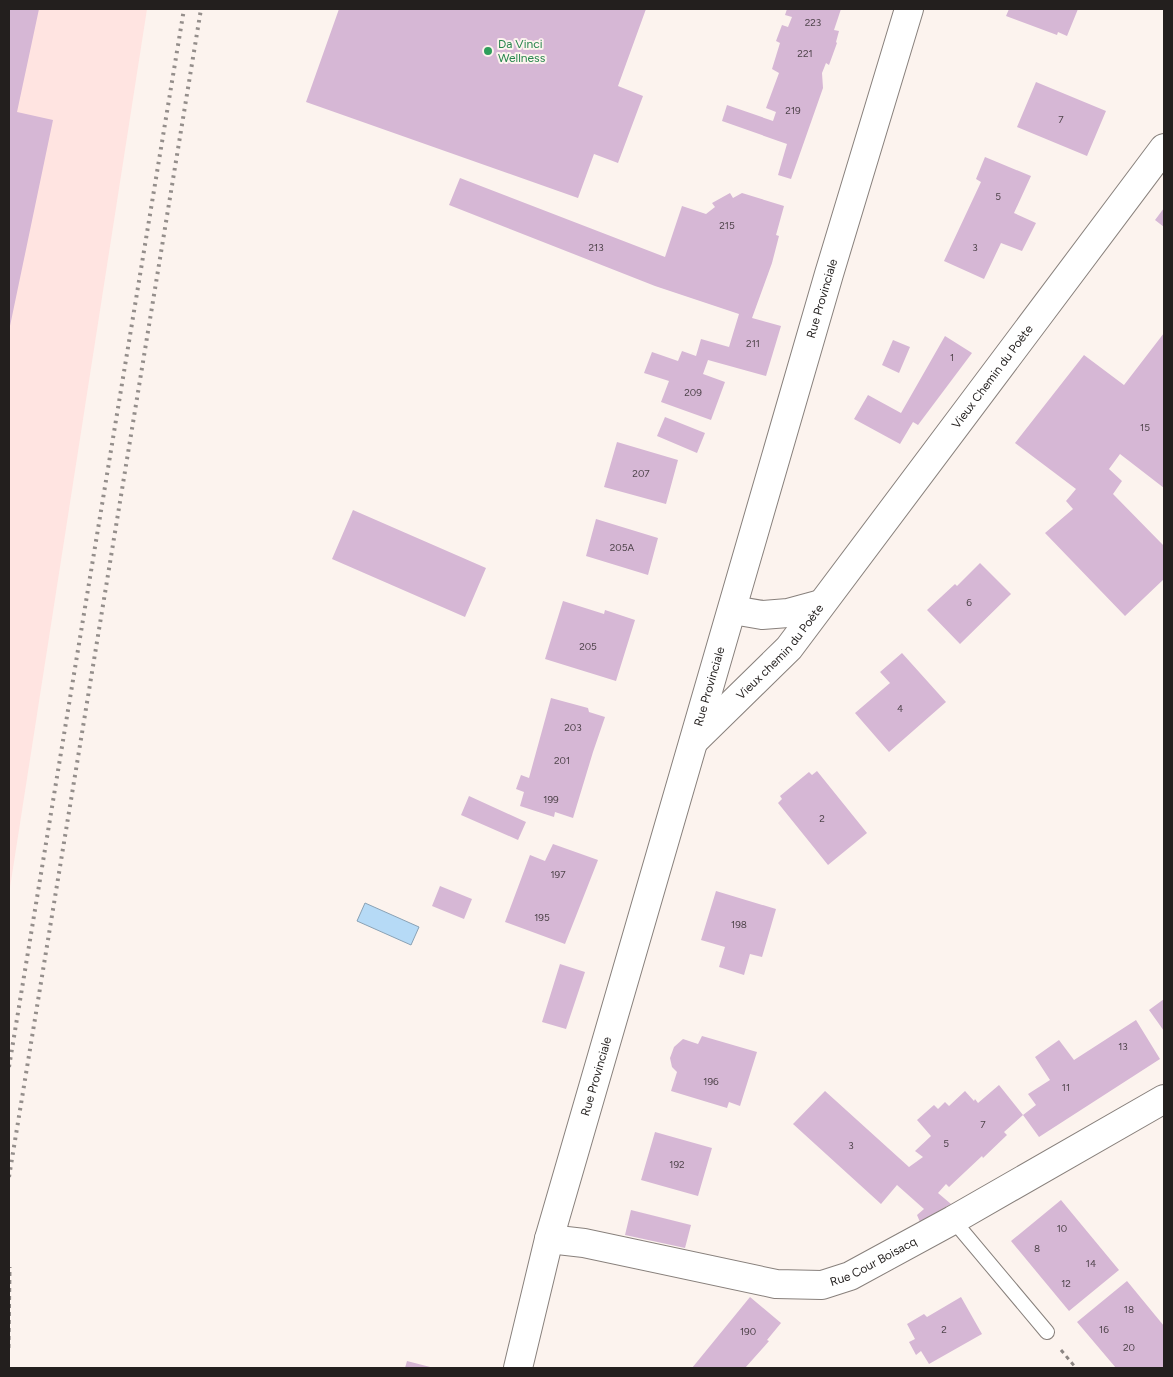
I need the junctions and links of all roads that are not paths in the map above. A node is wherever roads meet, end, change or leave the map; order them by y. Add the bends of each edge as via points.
1 (908, 9) edge
2 (1164, 148) edge
3 (821, 604) junction
4 (732, 610) junction
5 (694, 741) junction
6 (1164, 1099) edge
7 (953, 1220) junction
8 (549, 1239) junction
9 (1046, 1332) dead end
10 (521, 1367) edge

1 - 4 street, Rue Provinciale
2 - 3 street, Vieux Chemin du Poète
3 - 4 street, Vieux chemin du Poète via 788,613 762,615
3 - 5 street, Vieux chemin du Poète via 788,648
4 - 5 street, Rue Provinciale
5 - 8 street, Rue Provinciale
6 - 7 street, Rue Cour Boisacq
7 - 8 street, Rue Cour Boisacq via 850,1276 822,1285 776,1284 584,1243
7 - 9 lane
8 - 10 street, Rue Provinciale

